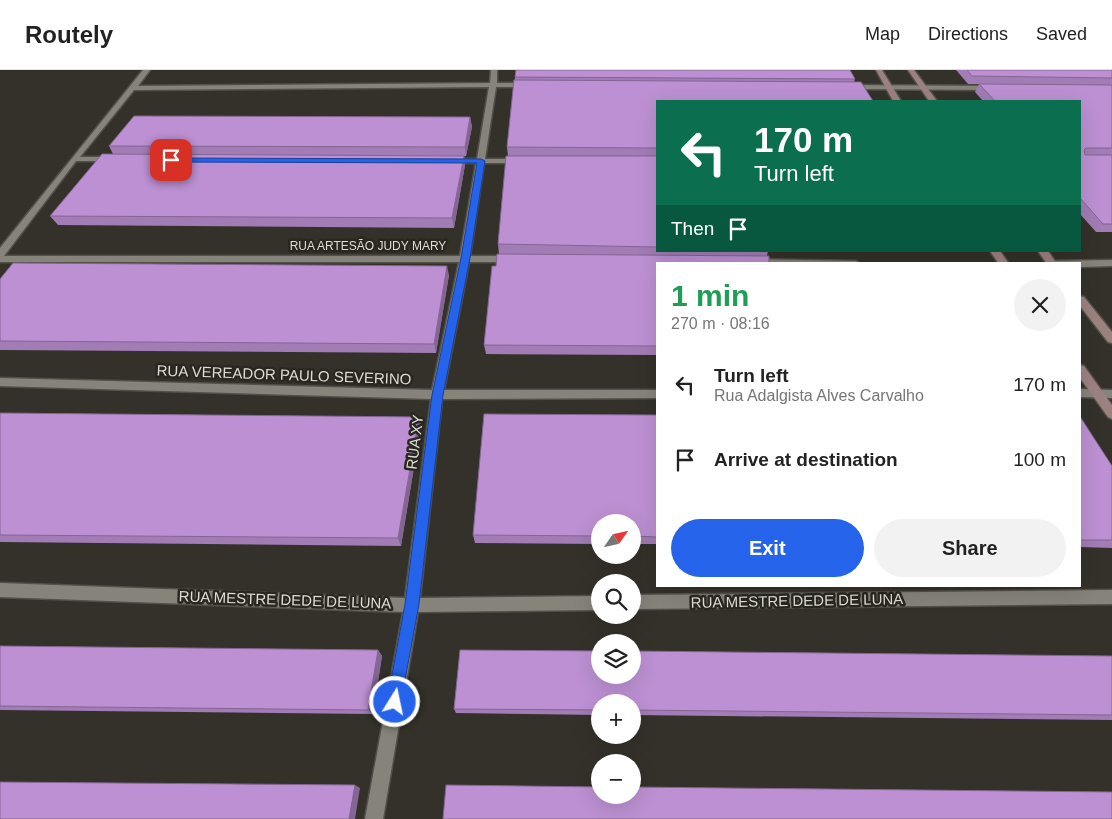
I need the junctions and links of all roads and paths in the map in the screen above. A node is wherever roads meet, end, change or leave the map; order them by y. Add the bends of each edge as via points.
1 (147, 70) edge
2 (494, 70) edge
3 (879, 70) edge
4 (911, 70) edge
5 (493, 84) junction
6 (543, 85) edge
7 (839, 87) edge
8 (133, 88) junction
9 (889, 88) junction
10 (924, 88) junction
11 (1003, 88) edge
12 (896, 100) edge
13 (932, 100) edge
14 (74, 159) junction
15 (123, 160) edge
16 (441, 161) edge
17 (481, 161) junction
18 (530, 161) edge
19 (0, 254) edge
20 (465, 258) junction
21 (0, 259) edge
22 (524, 259) edge
23 (1112, 263) edge
24 (1081, 264) edge
25 (1081, 300) edge
26 (1112, 339) edge
27 (1081, 370) edge
28 (0, 382) edge
29 (1081, 393) edge
30 (1097, 393) junction
31 (656, 394) edge
32 (1112, 394) edge
33 (437, 395) junction
34 (1112, 414) edge
35 (0, 590) edge
36 (1112, 597) edge
37 (591, 602) edge
38 (641, 602) edge
39 (412, 604) junction
40 (374, 819) edge

1 - 8 street
2 - 5 street, RUA XY
3 - 9 street
4 - 10 street
5 - 6 street
5 - 8 street
5 - 17 street, RUA XY
7 - 9 street
8 - 14 street
9 - 10 street
9 - 12 street
10 - 11 street
10 - 13 street
14 - 15 street
14 - 19 street
16 - 17 street
17 - 18 street
17 - 20 street, RUA XY
20 - 21 street, RUA ARTESÃO JUDY MARY
20 - 22 street, RUA ARTESÃO JUDY MARY
20 - 33 street, RUA XY
23 - 24 street
25 - 26 street
27 - 30 street
28 - 33 street, RUA VEREADOR PAULO SEVERINO
29 - 30 street
30 - 32 street
30 - 34 street
31 - 33 street, RUA VEREADOR PAULO SEVERINO
33 - 39 street, RUA XY
35 - 39 street, RUA MESTRE DEDE DE LUNA
36 - 38 street, RUA MESTRE DEDE DE LUNA
37 - 39 street, RUA MESTRE DEDE DE LUNA
39 - 40 street, RUA XY

